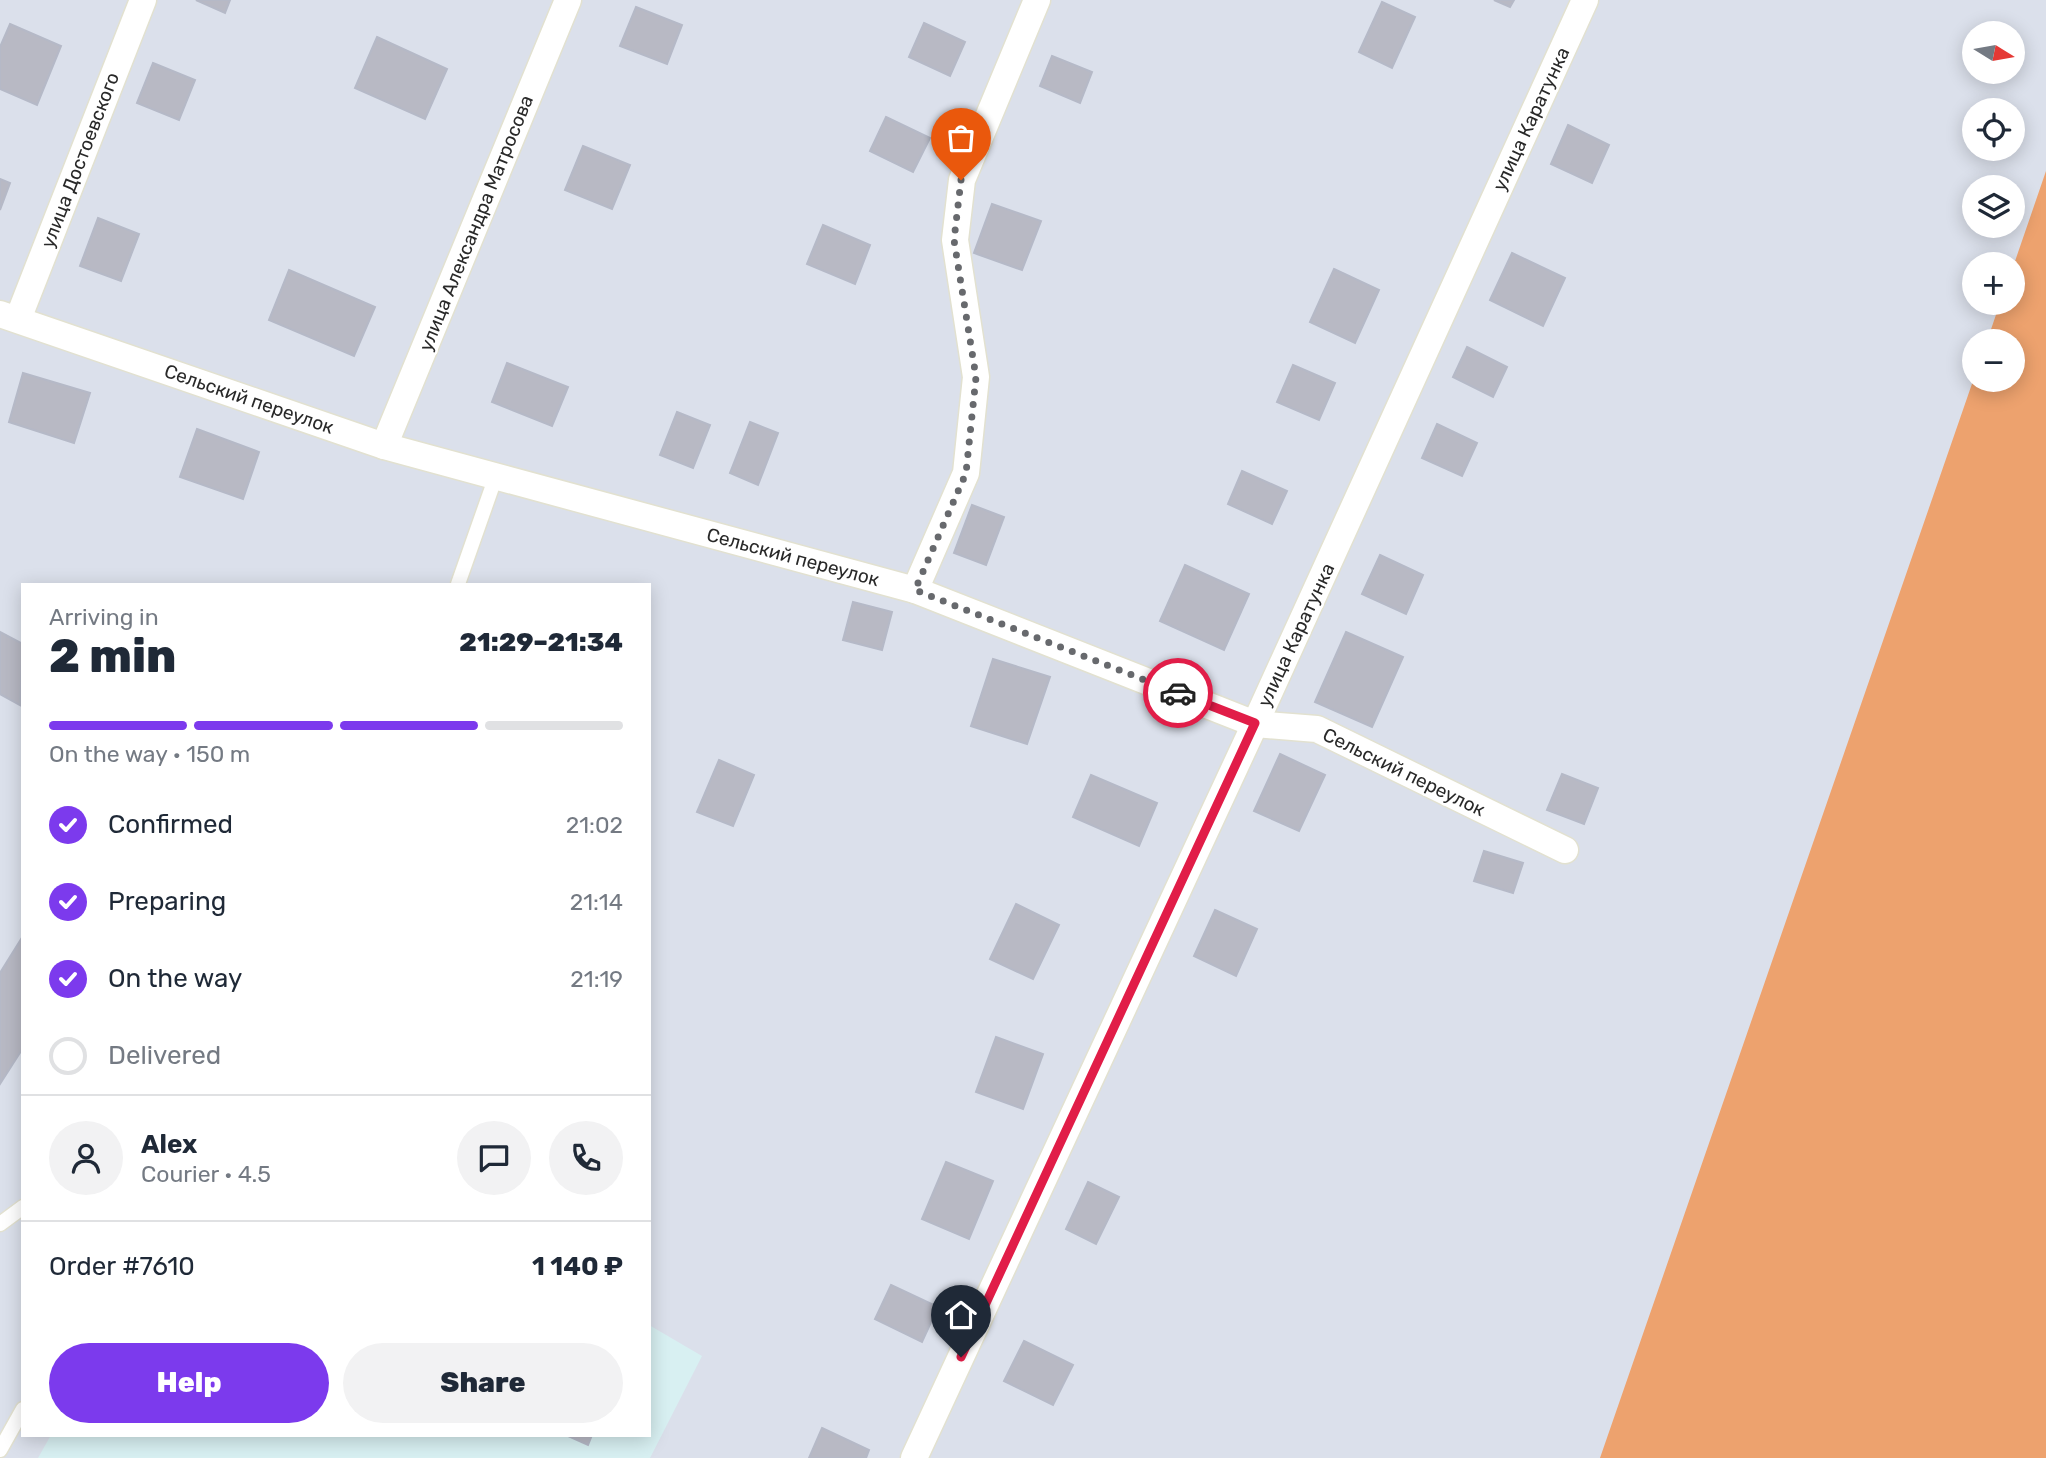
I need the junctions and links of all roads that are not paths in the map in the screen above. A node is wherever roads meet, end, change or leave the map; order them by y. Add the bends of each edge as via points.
1 (143, 0) edge
2 (568, 0) edge
3 (1037, 0) edge
4 (1586, 0) edge
5 (6, 320) edge
6 (384, 446) junction
7 (496, 476) junction
8 (457, 583) edge
9 (915, 590) junction
10 (1255, 723) junction
11 (1565, 850) dead end
12 (21, 1209) edge
13 (0, 1224) edge
14 (21, 1413) edge
15 (0, 1450) edge
16 (914, 1458) edge

1 - 5 street, улица Достоевского
2 - 6 street, улица Александра Матросова
3 - 9 street via 961,180 954,240 976,377 966,473
4 - 10 street, улица Каратунка
5 - 6 street, Сельский переулок
6 - 7 street, Сельский переулок
7 - 8 lane
7 - 9 street, Сельский переулок
9 - 10 street, Сельский переулок
10 - 11 street, Сельский переулок via 1317,729
10 - 16 street, улица Каратунка
12 - 13 lane
14 - 15 lane

